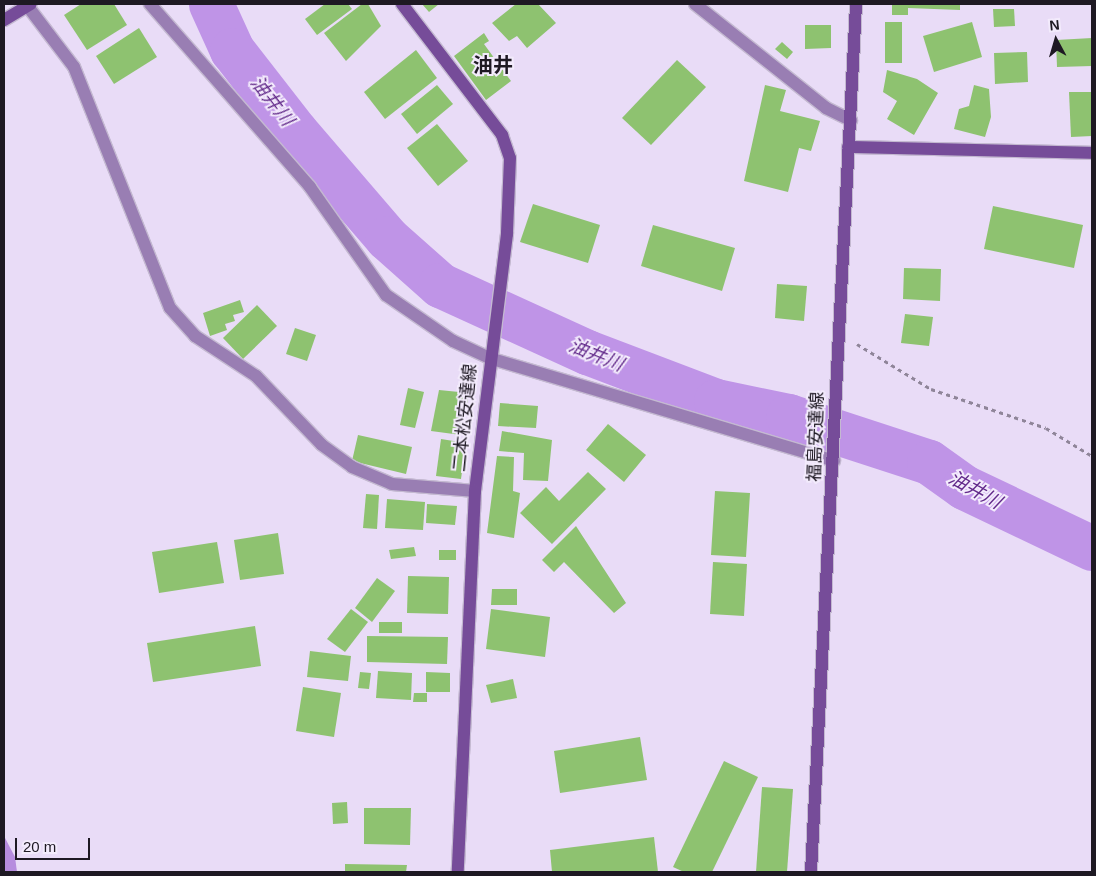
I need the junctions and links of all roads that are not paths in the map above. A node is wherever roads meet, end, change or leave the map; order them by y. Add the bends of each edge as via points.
1 (29, 4) edge
2 (150, 4) edge
3 (402, 4) edge
4 (696, 4) edge
5 (856, 4) edge
6 (4, 20) edge
7 (850, 120) junction
8 (848, 147) junction
9 (1092, 153) edge
10 (489, 358) junction
11 (834, 461) junction
12 (475, 491) junction
13 (458, 872) edge
14 (811, 872) edge

1 - 6 main road
1 - 12 street via 74,67 170,308 195,336 256,376 322,444 352,466 392,484
2 - 10 street via 310,187 386,294 453,341
3 - 10 main road, 二本松安達線 via 502,135 510,158 507,234
4 - 7 street via 826,108
5 - 7 main road, 福島安達線
7 - 8 main road, 福島安達線
8 - 9 main road
8 - 11 main road, 福島安達線
10 - 11 street
10 - 12 main road, 二本松安達線
11 - 14 main road, 福島安達線
12 - 13 main road, 二本松安達線

